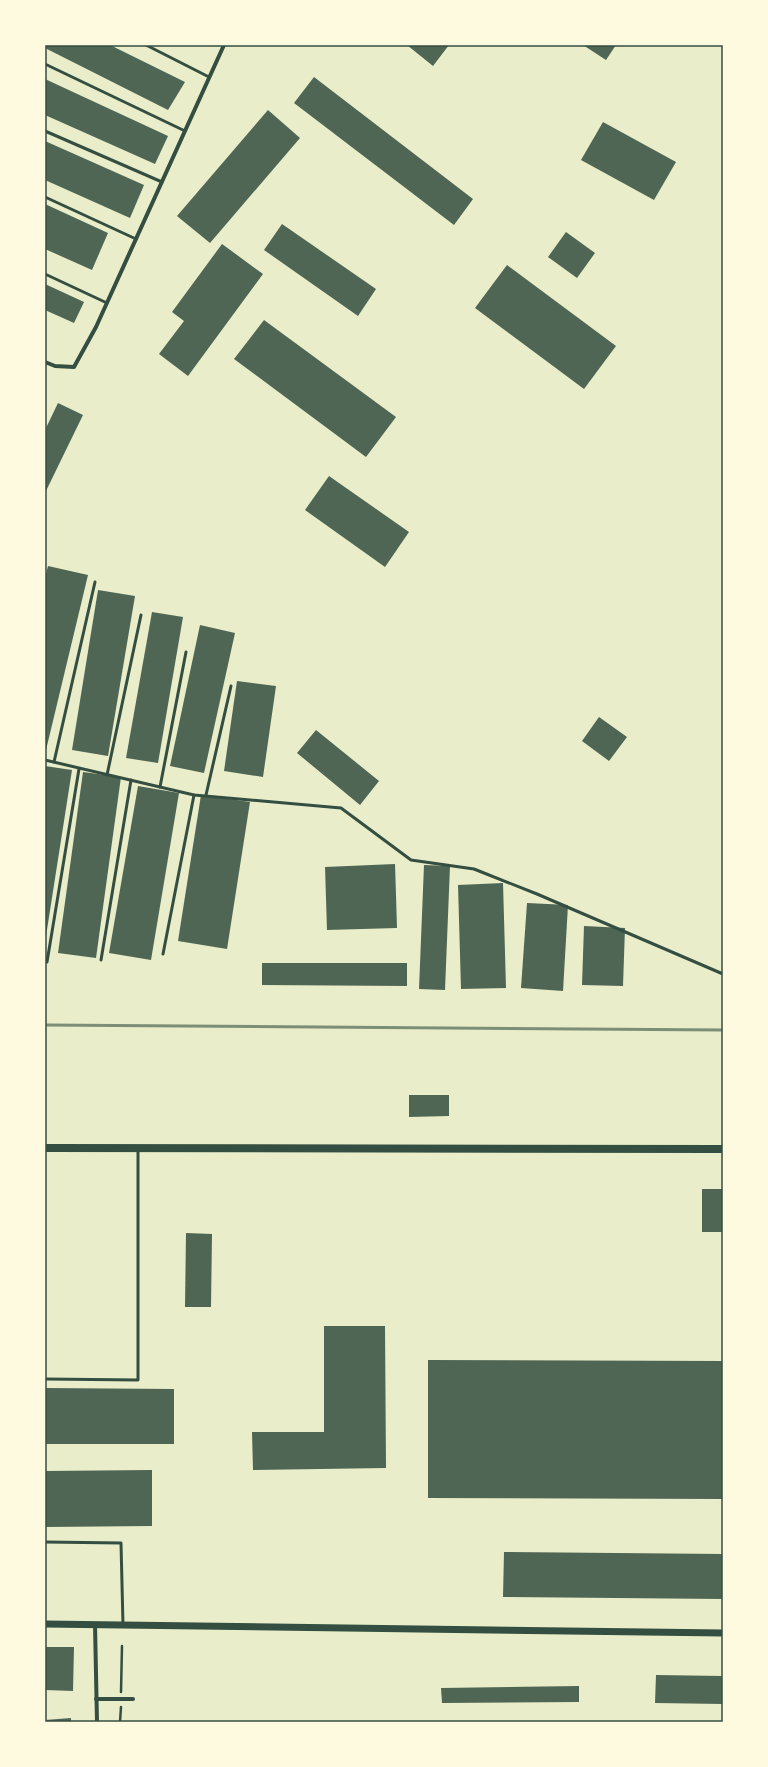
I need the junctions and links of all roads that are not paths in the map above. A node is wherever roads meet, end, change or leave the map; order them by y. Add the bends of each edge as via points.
1 (146, 45) edge
2 (224, 45) edge
3 (45, 64) edge
4 (209, 77) junction
5 (45, 131) edge
6 (185, 131) junction
7 (162, 182) junction
8 (45, 197) edge
9 (136, 239) junction
10 (45, 274) edge
11 (107, 303) junction
12 (45, 362) edge
13 (95, 582) dead end
14 (141, 615) dead end
15 (186, 652) dead end
16 (231, 686) dead end
17 (45, 760) edge
18 (54, 762) junction
19 (79, 769) junction
20 (107, 775) junction
21 (131, 780) junction
22 (160, 787) junction
23 (194, 795) junction
24 (206, 795) junction
25 (163, 954) dead end
26 (100, 960) dead end
27 (46, 962) dead end
28 (723, 974) edge
29 (45, 1148) edge
30 (138, 1149) junction
31 (723, 1150) edge
32 (45, 1379) edge
33 (45, 1542) edge
34 (45, 1624) edge
35 (94, 1625) junction
36 (123, 1626) junction
37 (723, 1633) edge
38 (96, 1699) junction
39 (133, 1699) dead end
40 (96, 1722) edge

1 - 4 lane
2 - 4 street
3 - 6 lane
4 - 6 street
5 - 7 lane
6 - 7 street
7 - 9 street
8 - 9 lane
9 - 11 street
10 - 11 lane
11 - 12 street via 74,366 56,366
13 - 18 lane
14 - 20 lane
15 - 22 lane
16 - 24 lane
17 - 18 lane
18 - 19 lane
19 - 20 lane
19 - 27 lane
20 - 21 lane
21 - 22 lane
21 - 26 lane
22 - 23 lane
23 - 24 lane
23 - 25 lane
24 - 28 lane via 341,808 411,860 474,869
29 - 30 main road
30 - 31 main road
30 - 32 lane via 138,1380
33 - 36 lane via 121,1542
34 - 35 street
35 - 36 street
35 - 38 street
36 - 37 street
38 - 39 street
38 - 40 street

